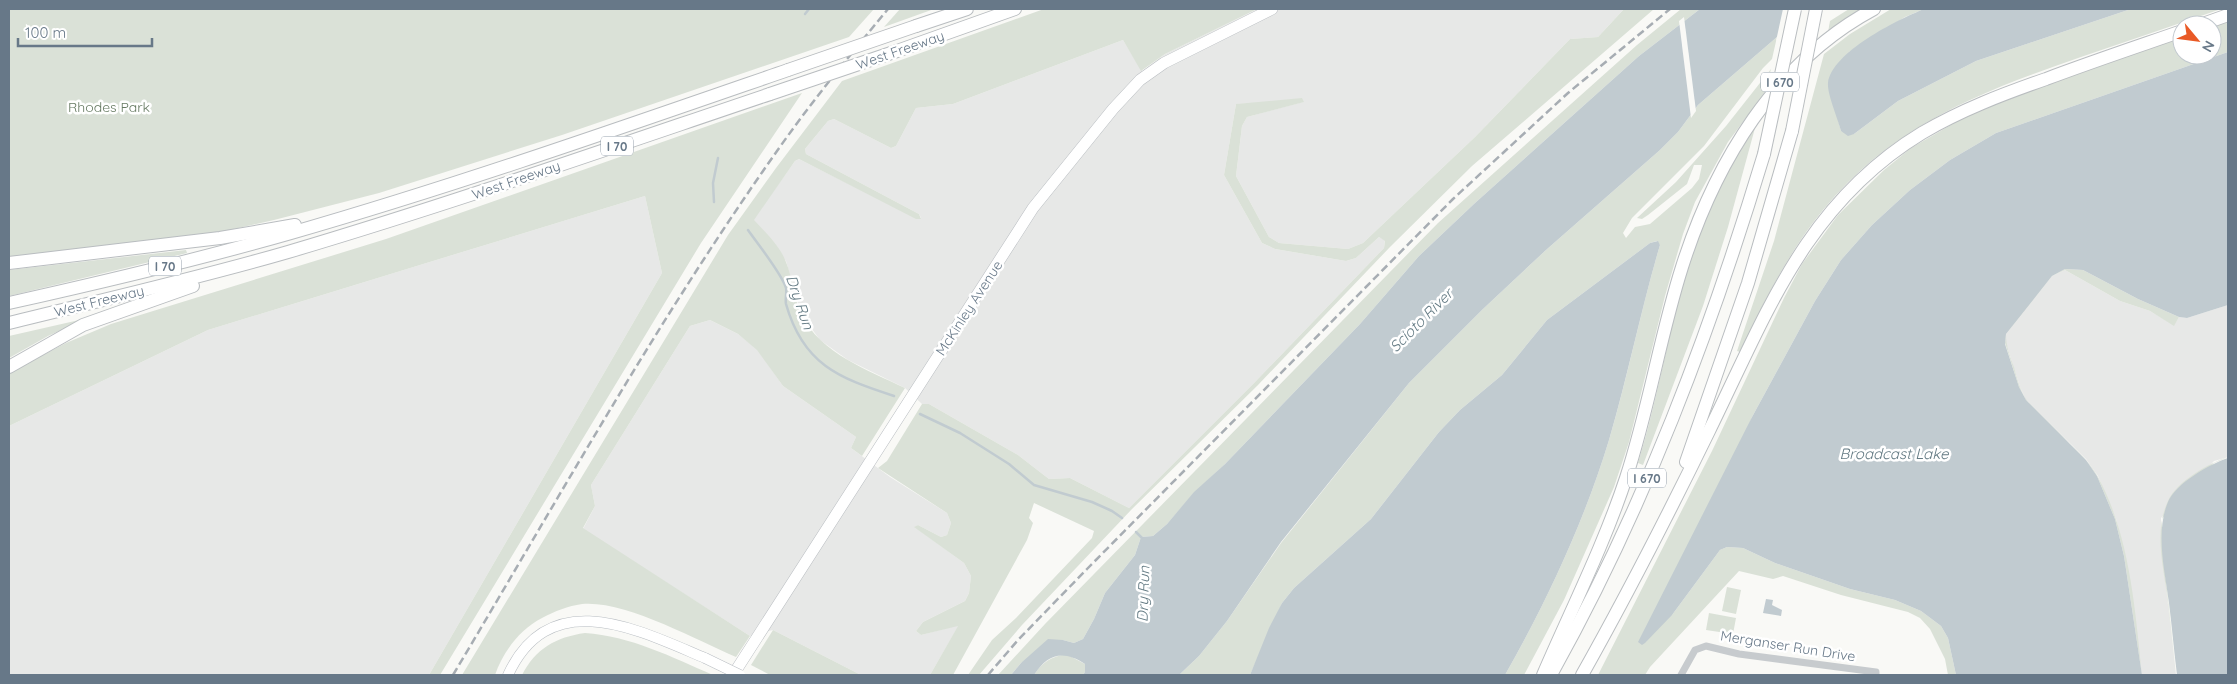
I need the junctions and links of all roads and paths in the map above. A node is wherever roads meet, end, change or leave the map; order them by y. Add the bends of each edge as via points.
1 (967, 9) edge
2 (1015, 9) edge
3 (1272, 9) edge
4 (1795, 9) edge
5 (1816, 9) edge
6 (1874, 9) edge
7 (2172, 35) edge
8 (320, 224) junction
9 (285, 253) junction
10 (9, 263) edge
11 (9, 304) edge
12 (9, 323) edge
13 (9, 367) edge
14 (1674, 500) junction
15 (1876, 674) edge
16 (508, 675) edge
17 (733, 675) edge
18 (740, 675) edge
19 (1543, 675) edge
20 (1550, 675) edge
21 (1582, 675) edge
22 (1681, 675) edge

1 - 8 highway, West Freeway / I 70, bridge via 562,147
2 - 9 highway, West Freeway / I 70, bridge via 419,212
3 - 17 main road, McKinley Avenue via 1164,63 1140,80 1065,167 1033,208
4 - 20 highway, I 670, bridge via 1764,154 1723,282 1634,510 1588,608
5 - 14 highway, I 670, bridge via 1792,131 1748,283
6 - 19 highway via 1829,39 1788,77 1752,118 1714,184 1682,268 1626,479
7 - 14 highway via 1958,113 1884,160 1845,194 1815,230 1788,272
8 - 10 highway via 289,225 220,238
8 - 11 highway, West Freeway / I 70
9 - 12 highway, West Freeway / I 70 via 181,282
9 - 13 highway via 83,325
14 - 21 highway, I 670
15 - 22 street, Merganser Run Drive via 1739,654 1706,646 1695,650
16 - 18 main road, bridge via 520,655 536,639 557,626 580,621 626,626

